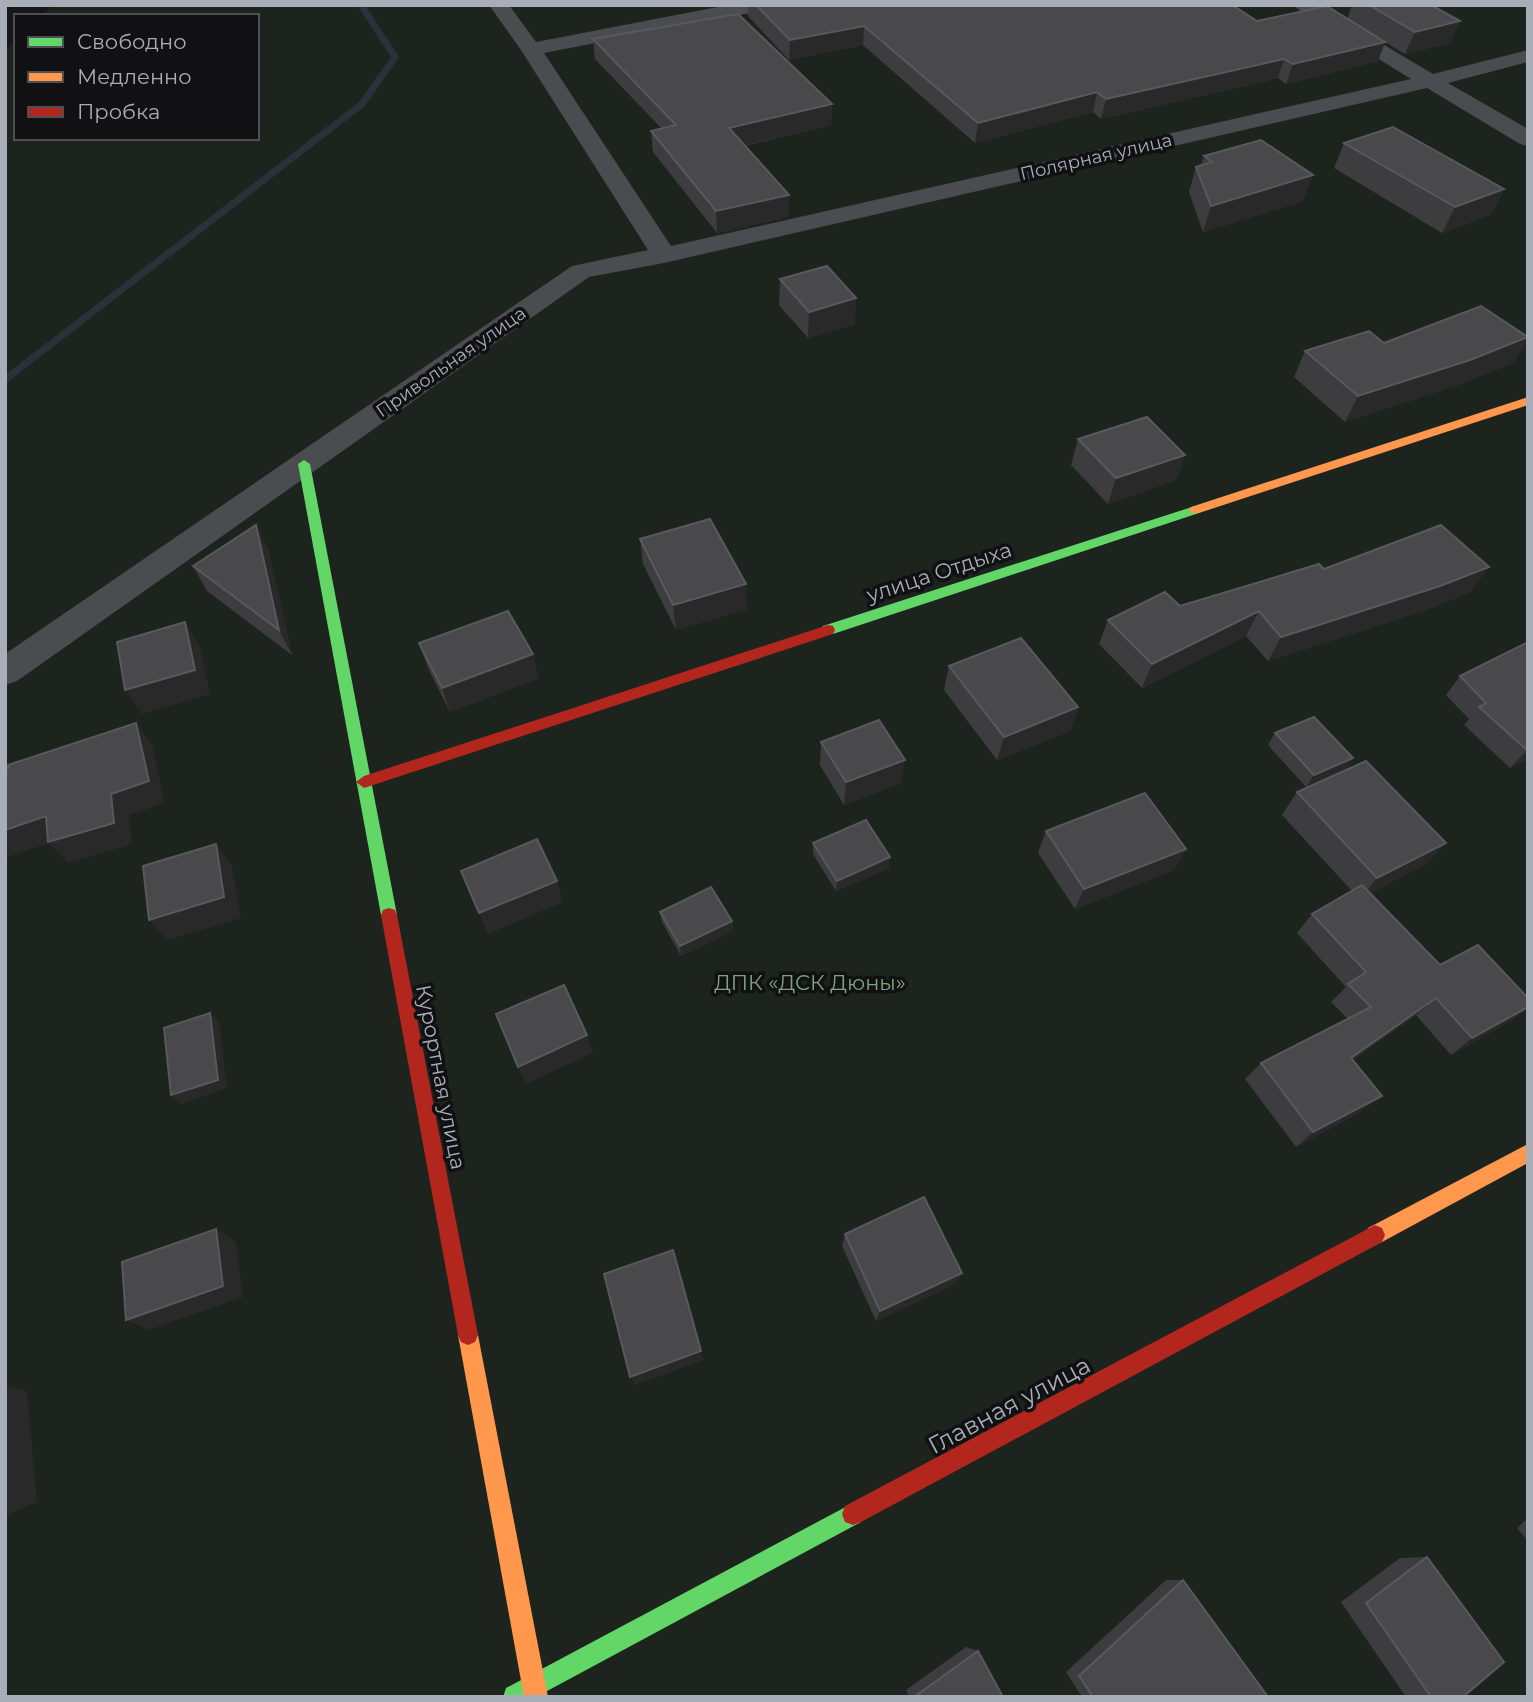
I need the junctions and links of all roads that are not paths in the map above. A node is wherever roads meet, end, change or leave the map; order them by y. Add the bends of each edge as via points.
1 (499, 5) edge
2 (760, 5) edge
3 (1301, 5) edge
4 (531, 49) junction
5 (1528, 56) edge
6 (1429, 81) junction
7 (1528, 139) edge
8 (664, 255) junction
9 (1528, 401) edge
10 (304, 464) junction
11 (5, 672) edge
12 (364, 782) junction
13 (1528, 1153) edge
14 (535, 1691) edge
15 (512, 1697) edge

1 - 4 street
2 - 4 street
3 - 6 street
4 - 8 street
5 - 6 street, Полярная улица
6 - 7 street
6 - 8 street, Полярная улица
8 - 10 street, Привольная улица via 581,271
9 - 12 street, улица Отдыха
10 - 11 street, Привольная улица
10 - 12 street, Курортная улица
12 - 14 street, Курортная улица
13 - 14 street, Главная улица
14 - 15 street, Главная улица

